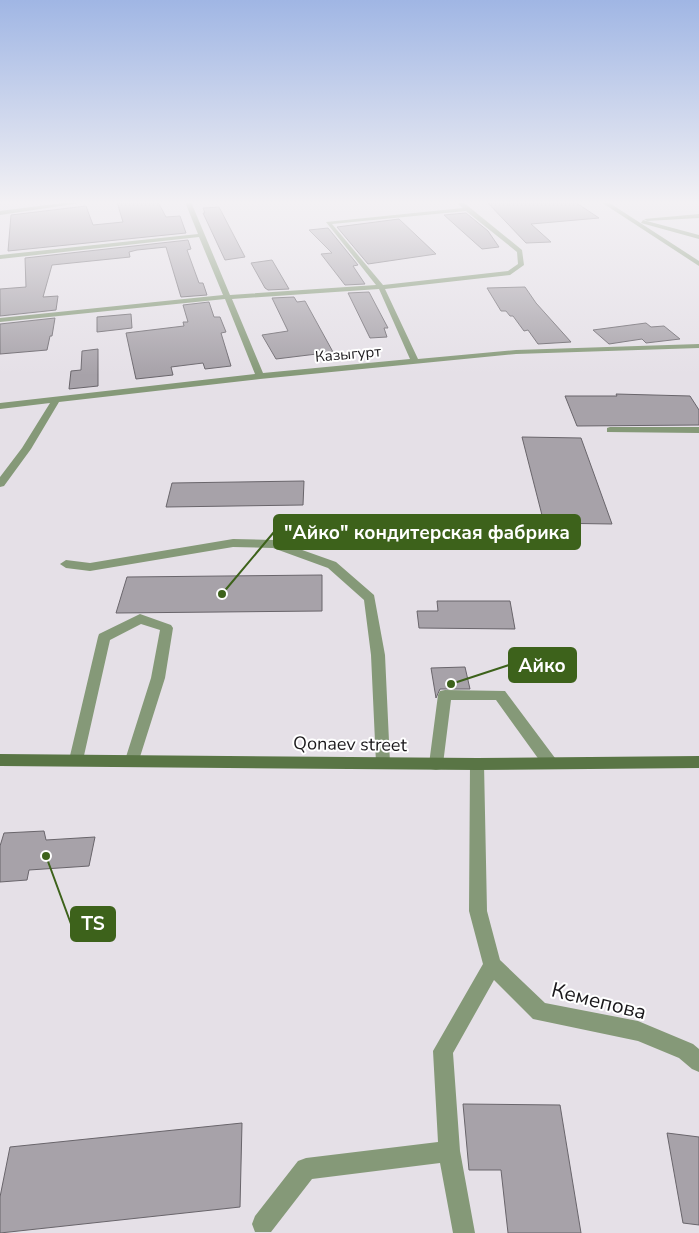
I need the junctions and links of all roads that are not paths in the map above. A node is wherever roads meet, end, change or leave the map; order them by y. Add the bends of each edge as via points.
1 (212, 260) edge
2 (358, 260) edge
3 (521, 260) edge
4 (381, 287) junction
5 (226, 297) junction
6 (0, 320) edge
7 (699, 346) edge
8 (415, 362) junction
9 (260, 376) junction
10 (56, 400) junction
11 (0, 406) edge
12 (610, 430) dead end
13 (699, 430) edge
14 (0, 484) edge
15 (66, 564) dead end
16 (0, 760) edge
17 (76, 760) junction
18 (132, 760) junction
19 (699, 762) edge
20 (383, 763) junction
21 (550, 763) junction
22 (436, 764) junction
23 (477, 764) junction
24 (492, 965) junction
25 (699, 1062) edge
26 (449, 1151) junction
27 (263, 1224) dead end
28 (464, 1233) edge

1 - 5 street
2 - 4 street
3 - 4 street via 521,265 510,273
4 - 5 street
4 - 8 street
5 - 6 street
5 - 9 street
7 - 8 street, Казыгурт via 587,348
8 - 9 street, Казыгурт
9 - 10 street, Казыгурт
10 - 11 street, Казыгурт
10 - 14 street
12 - 13 street
15 - 20 street via 90,567 233,543 274,544 332,565 370,598 378,655
16 - 17 main road, Qonaev street
17 - 18 main road, Qonaev street
17 - 18 street via 104,637 140,619 167,628 158,678
18 - 20 main road, Qonaev street
19 - 21 main road, Qonaev street
20 - 22 main road, Qonaev street
21 - 22 street via 500,694 445,696
21 - 23 main road, Qonaev street
22 - 23 main road, Qonaev street
23 - 24 street via 478,912
24 - 25 street, Кемепова via 540,1012 638,1031 686,1051
24 - 26 street via 443,1051
26 - 27 street via 306,1169
26 - 28 street

